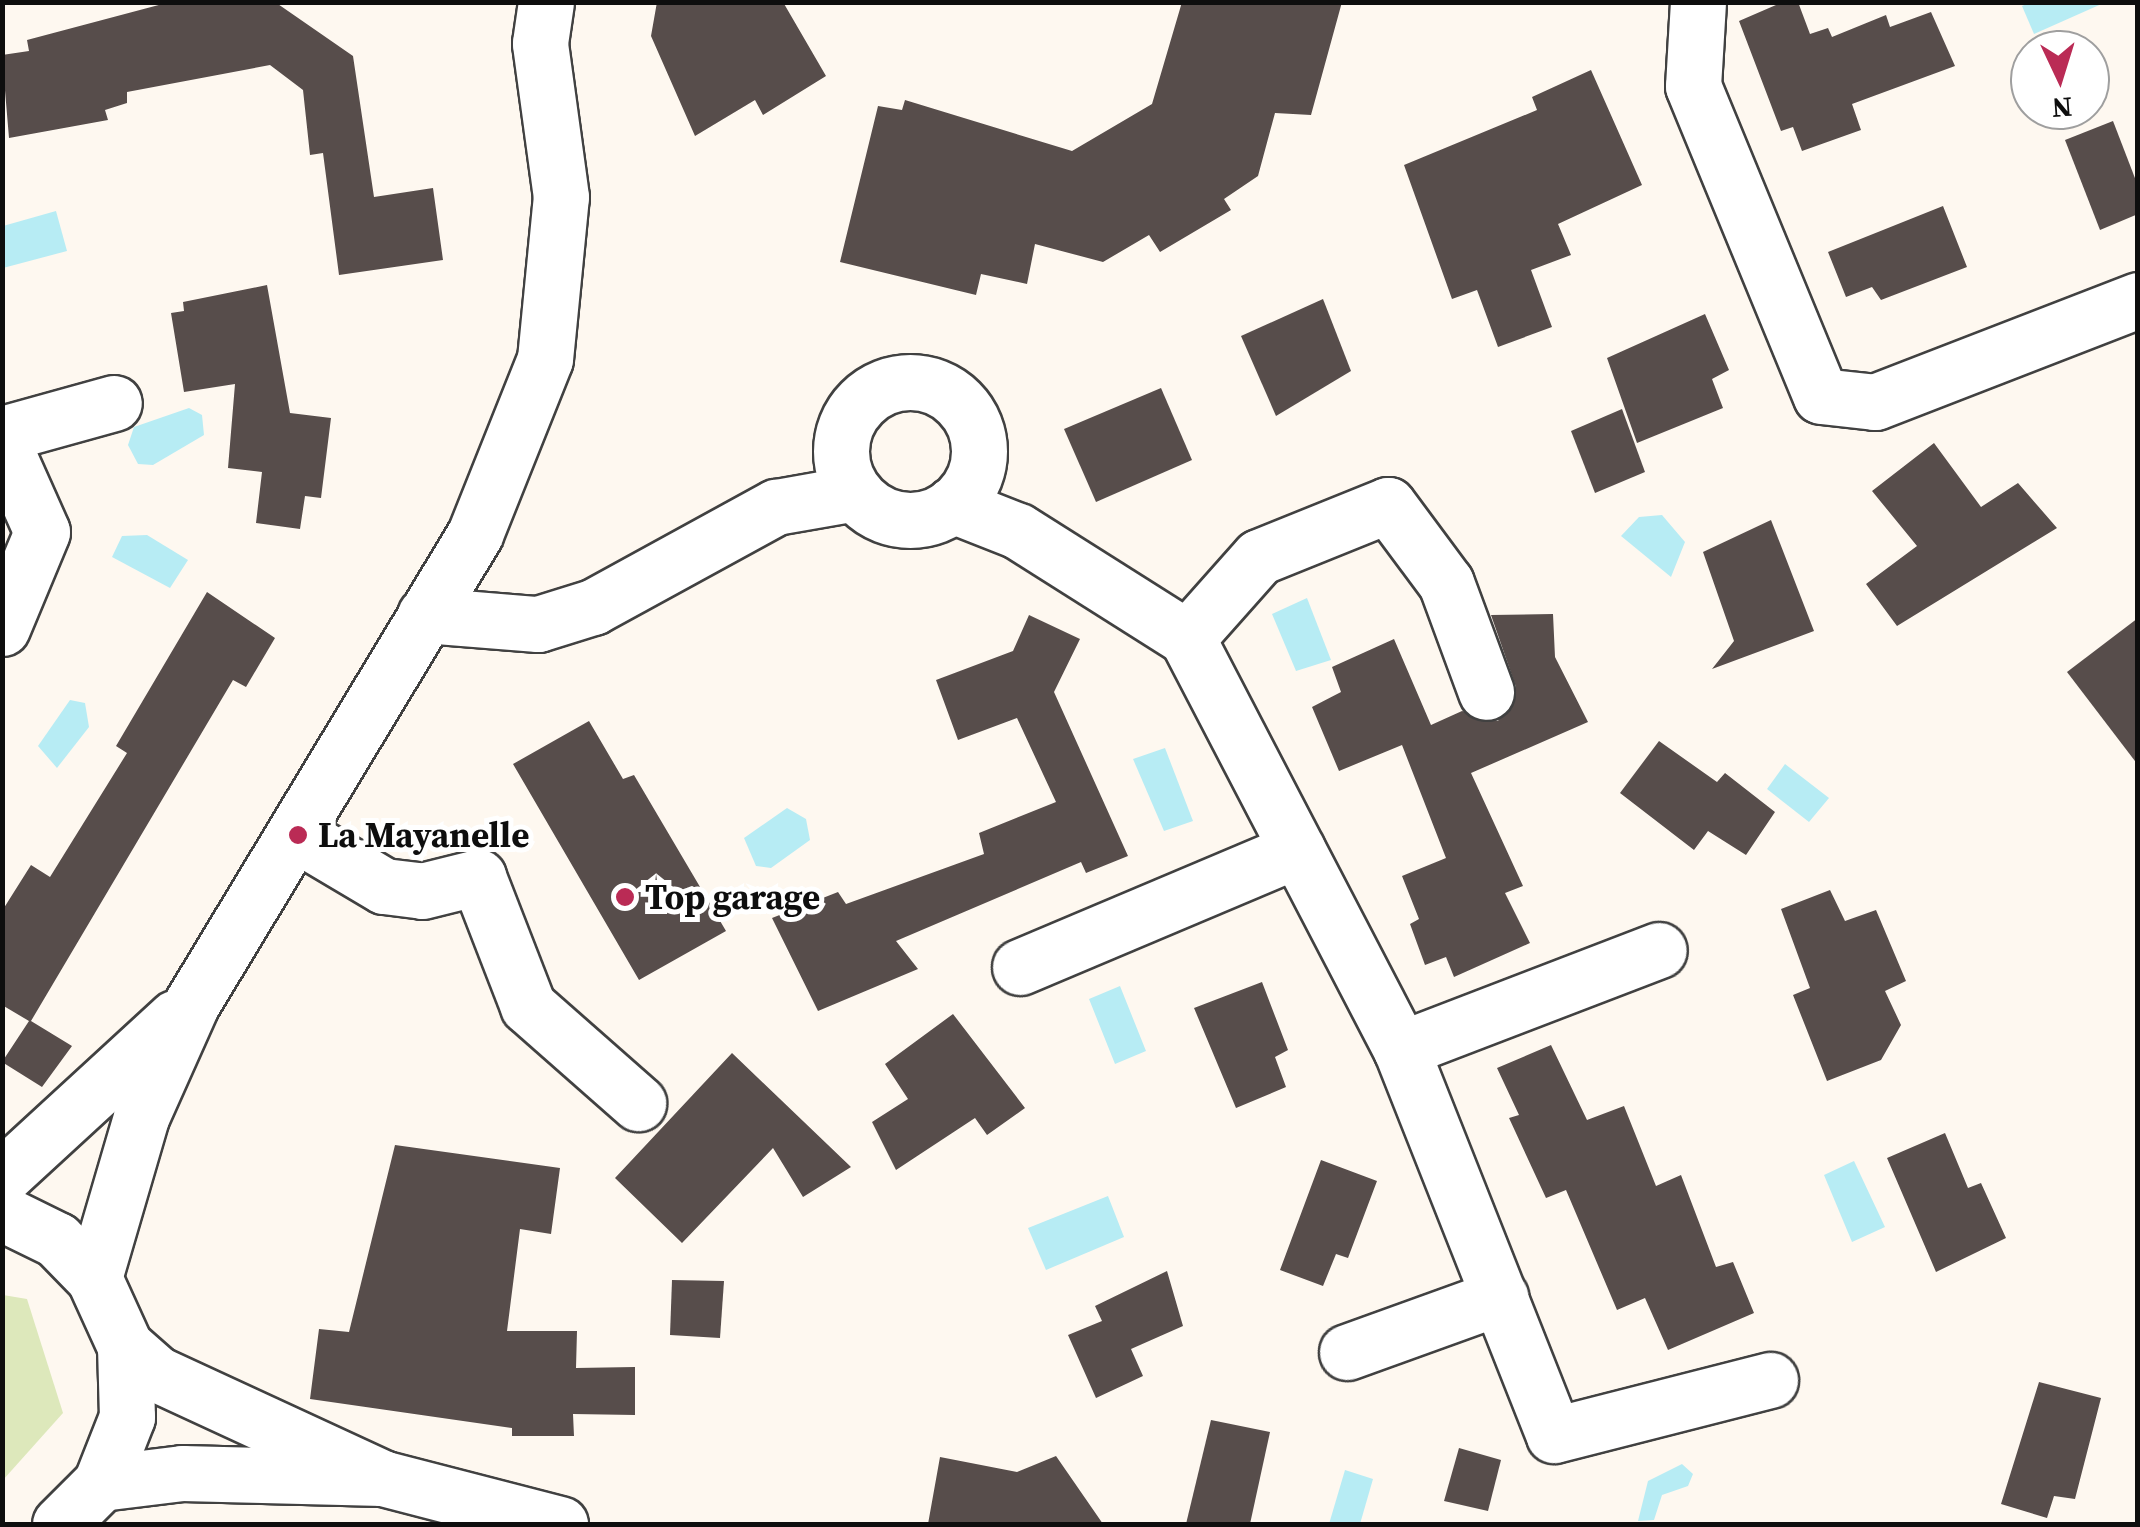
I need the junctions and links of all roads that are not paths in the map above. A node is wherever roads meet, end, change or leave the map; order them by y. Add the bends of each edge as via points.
1 (1698, 2) edge
2 (533, 16) edge
3 (2138, 300) edge
4 (114, 402) dead end
5 (845, 426) junction
6 (2, 434) edge
7 (978, 439) junction
8 (2, 442) edge
9 (855, 493) junction
10 (952, 505) junction
11 (776, 507) junction
12 (1018, 531) junction
13 (425, 615) junction
14 (2, 628) edge
15 (1187, 638) junction
16 (1486, 692) dead end
17 (298, 836) junction
18 (1297, 850) junction
19 (1659, 950) dead end
20 (1020, 967) dead end
21 (192, 1003) junction
22 (1401, 1048) junction
23 (638, 1103) dead end
24 (2, 1176) edge
25 (2, 1213) edge
26 (94, 1278) junction
27 (1500, 1297) junction
28 (126, 1346) junction
29 (1347, 1352) dead end
30 (1770, 1380) dead end
31 (382, 1478) junction
32 (101, 1482) junction
33 (60, 1524) edge
34 (560, 1524) edge

1 - 3 street via 1694,86 1822,396 1875,402
2 - 13 street via 561,198 546,360 475,534
4 - 6 street
5 - 7 street via 873,391 916,382 957,400
5 - 9 street via 840,449
5 - 11 street
7 - 10 street via 975,476
7 - 12 street
8 - 14 street via 42,532
9 - 10 street via 890,518
9 - 11 street
10 - 12 street
11 - 13 street via 593,607 538,624
12 - 15 street
13 - 17 street
15 - 16 street via 1259,557 1388,505 1446,583
15 - 18 street
17 - 21 street
17 - 23 street via 384,886 422,892 478,877 528,1006
18 - 20 street
18 - 22 street
19 - 22 street
21 - 24 street
21 - 26 street via 141,1117
22 - 27 street
25 - 26 street via 58,1240
26 - 28 street
27 - 29 street
27 - 30 street via 1554,1434
28 - 31 street via 157,1374
28 - 32 street via 127,1417
31 - 32 street via 182,1473
31 - 34 street
32 - 33 street

